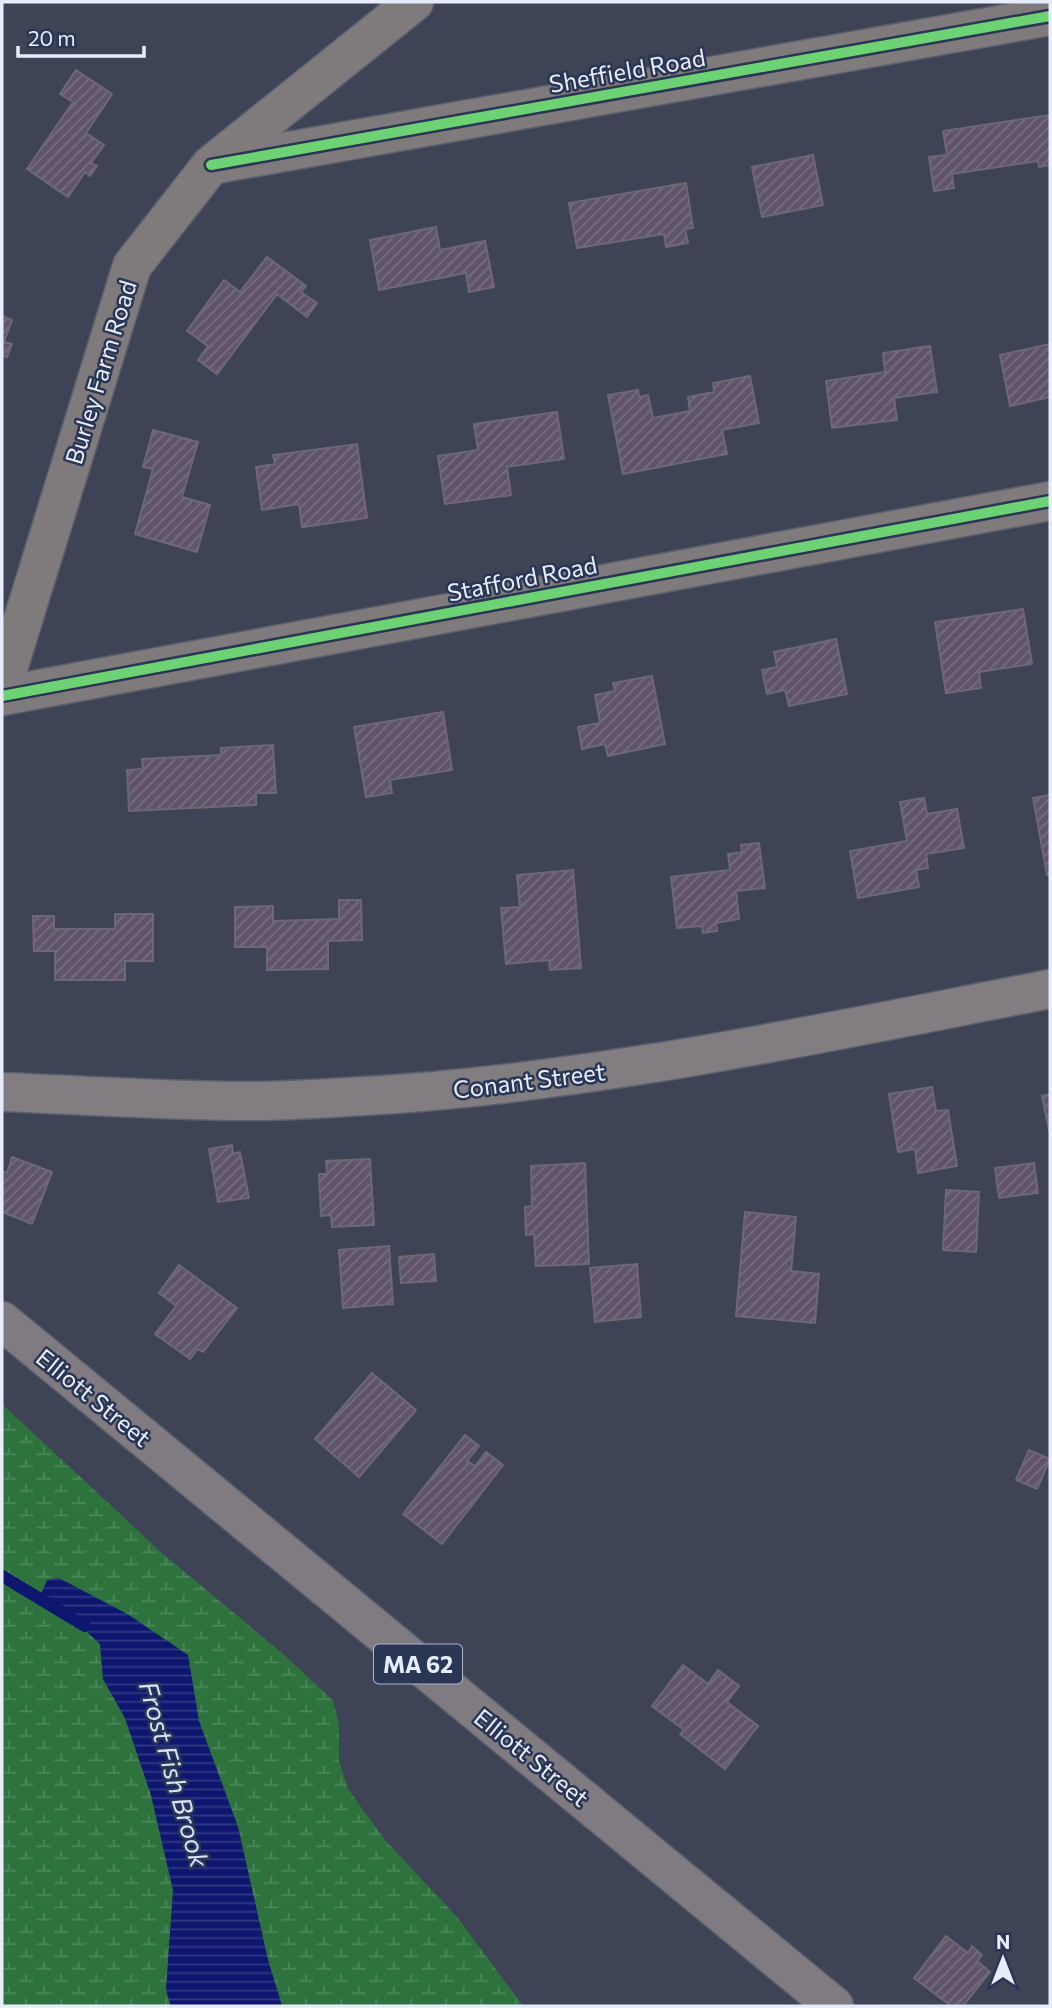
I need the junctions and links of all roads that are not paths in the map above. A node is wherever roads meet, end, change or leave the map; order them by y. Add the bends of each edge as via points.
1 (414, 2) edge
2 (1050, 16) edge
3 (211, 165) junction
4 (1050, 501) edge
5 (2, 688) edge
6 (2, 696) edge
7 (1050, 989) edge
8 (2, 1091) edge
9 (2, 1321) edge
10 (834, 2006) edge

1 - 3 street, Burley Farm Road
2 - 3 street, Sheffield Road
3 - 5 street, Burley Farm Road via 132,266
4 - 6 street, Stafford Road
7 - 8 main road, Conant Street via 660,1063 445,1090 253,1101
9 - 10 main road, Elliott Street / MA 62

